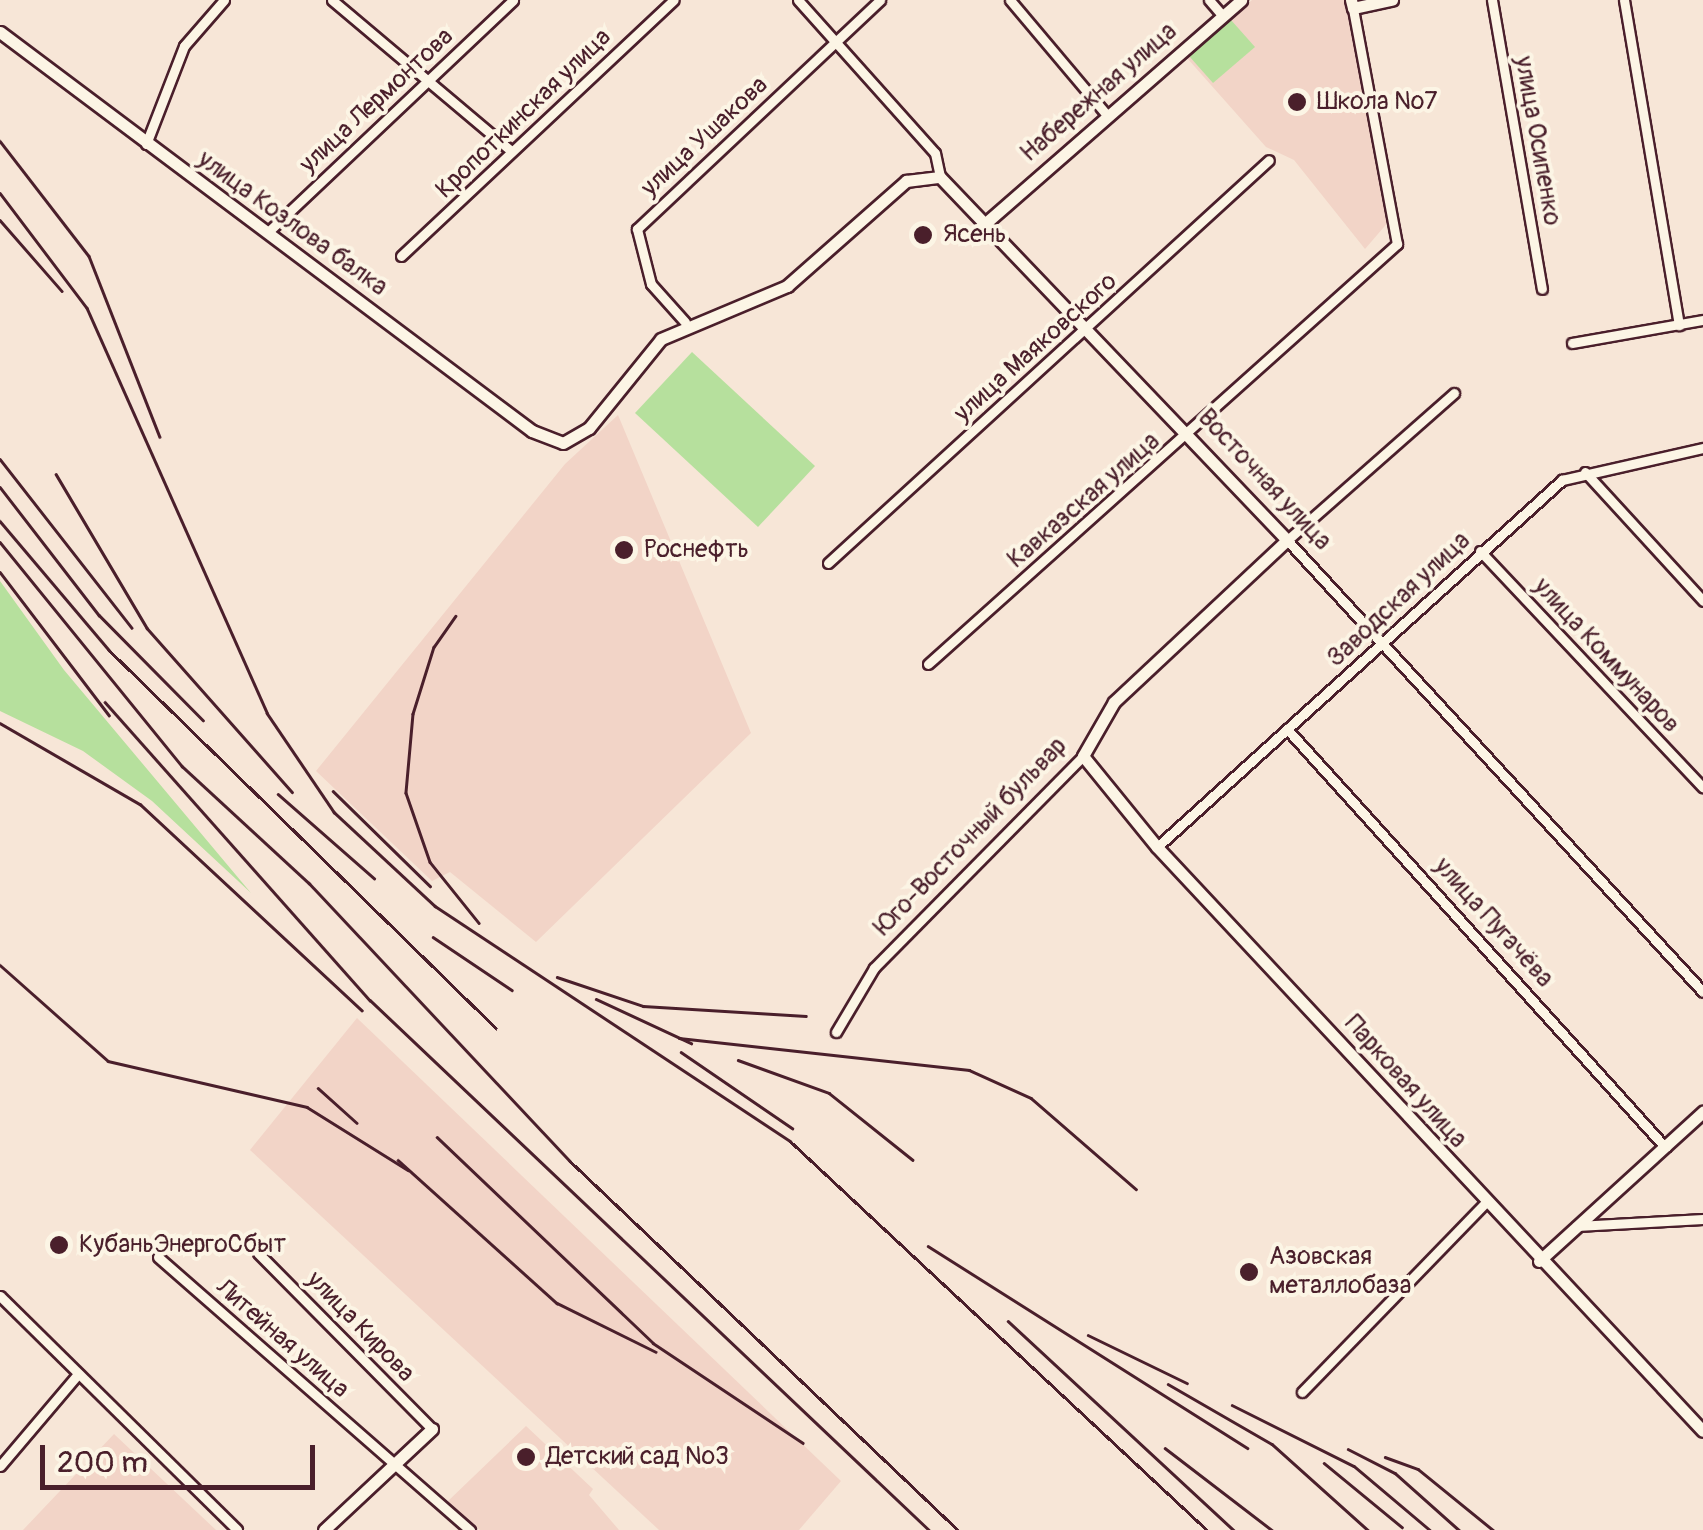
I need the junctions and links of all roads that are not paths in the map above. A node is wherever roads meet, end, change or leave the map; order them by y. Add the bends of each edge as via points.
1 (224, 0) edge
2 (513, 0) edge
3 (674, 0) edge
4 (798, 0) edge
5 (880, 0) edge
6 (1010, 0) edge
7 (1209, 0) edge
8 (1241, 0) edge
9 (1392, 0) edge
10 (1492, 0) edge
11 (1624, 0) edge
12 (337, 1) edge
13 (1352, 4) edge
14 (1223, 16) junction
15 (0, 32) edge
16 (835, 43) junction
17 (426, 82) junction
18 (1106, 114) junction
19 (145, 146) junction
20 (510, 150) junction
21 (1269, 160) dead end
22 (940, 178) junction
23 (988, 222) junction
24 (269, 232) junction
25 (401, 256) dead end
26 (1542, 289) dead end
27 (1703, 320) edge
28 (685, 322) junction
29 (1679, 325) junction
30 (1088, 328) junction
31 (1572, 343) dead end
32 (1454, 393) dead end
33 (1191, 434) junction
34 (1703, 448) edge
35 (1585, 472) junction
36 (1287, 540) junction
37 (1480, 551) junction
38 (828, 562) dead end
39 (1703, 600) edge
40 (1386, 640) junction
41 (928, 664) dead end
42 (1288, 729) junction
43 (1084, 756) junction
44 (1703, 788) edge
45 (1157, 847) junction
46 (1703, 992) edge
47 (836, 1032) dead end
48 (1703, 1112) edge
49 (1665, 1147) junction
50 (1484, 1204) junction
51 (1703, 1220) edge
52 (1577, 1226) junction
53 (258, 1253) dead end
54 (158, 1257) dead end
55 (1538, 1260) junction
56 (0, 1296) edge
57 (78, 1374) junction
58 (1302, 1392) dead end
59 (432, 1428) joint
60 (1703, 1431) edge
61 (395, 1464) junction
62 (0, 1466) edge
63 (237, 1530) edge
64 (324, 1530) edge
65 (470, 1530) edge

1 - 19 street via 184,46
2 - 17 street, улица Лермонтова
3 - 20 street, Кропоткинская улица
4 - 16 street, Восточная улица
5 - 16 street, улица Ушакова
6 - 18 street
7 - 14 street
8 - 14 main road, Набережная улица
9 - 13 main road
10 - 26 street, улица Осипенко
11 - 29 street
12 - 17 street
13 - 33 street, Кавказская улица via 1397,244
14 - 18 main road, Набережная улица
15 - 19 main road, улица Козлова балка
16 - 22 street, Восточная улица via 936,153
16 - 28 street, улица Ушакова via 637,229 651,284
17 - 20 street
17 - 24 street, улица Лермонтова
18 - 23 main road, Набережная улица
19 - 24 main road, улица Козлова балка
20 - 25 street, Кропоткинская улица via 504,168
21 - 30 street, улица Маяковского
22 - 23 main road, Восточная улица
22 - 28 main road via 906,181 786,286
23 - 30 main road, Восточная улица
24 - 28 main road, улица Козлова балка via 532,431 563,443 589,428
27 - 29 street
29 - 31 street
30 - 33 main road, Восточная улица
30 - 38 street, улица Маяковского
32 - 36 street, Юго-Восточный бульвар
33 - 36 main road, Восточная улица
33 - 41 street, Кавказская улица
34 - 35 street, Заводская улица
35 - 37 street, Заводская улица
35 - 39 street
36 - 40 street, Восточная улица
36 - 43 main road, Юго-Восточный бульвар via 1114,702
37 - 40 street, Заводская улица
37 - 44 street, улица Коммунаров
40 - 42 street, Заводская улица
40 - 46 street, Восточная улица
42 - 45 street, Заводская улица
42 - 49 street, улица Пугачёва
43 - 45 main road, Парковая улица
43 - 47 street, Юго-Восточный бульвар via 874,968
45 - 50 main road, Парковая улица
48 - 49 main road
49 - 52 main road
50 - 55 main road, Парковая улица
50 - 58 street
51 - 52 street
52 - 55 main road
53 - 59 street, улица Кирова
54 - 61 street, Литейная улица
55 - 60 main road, Парковая улица
56 - 57 street
57 - 62 street
57 - 63 street
59 - 61 main road
61 - 64 main road
61 - 65 street, Литейная улица

